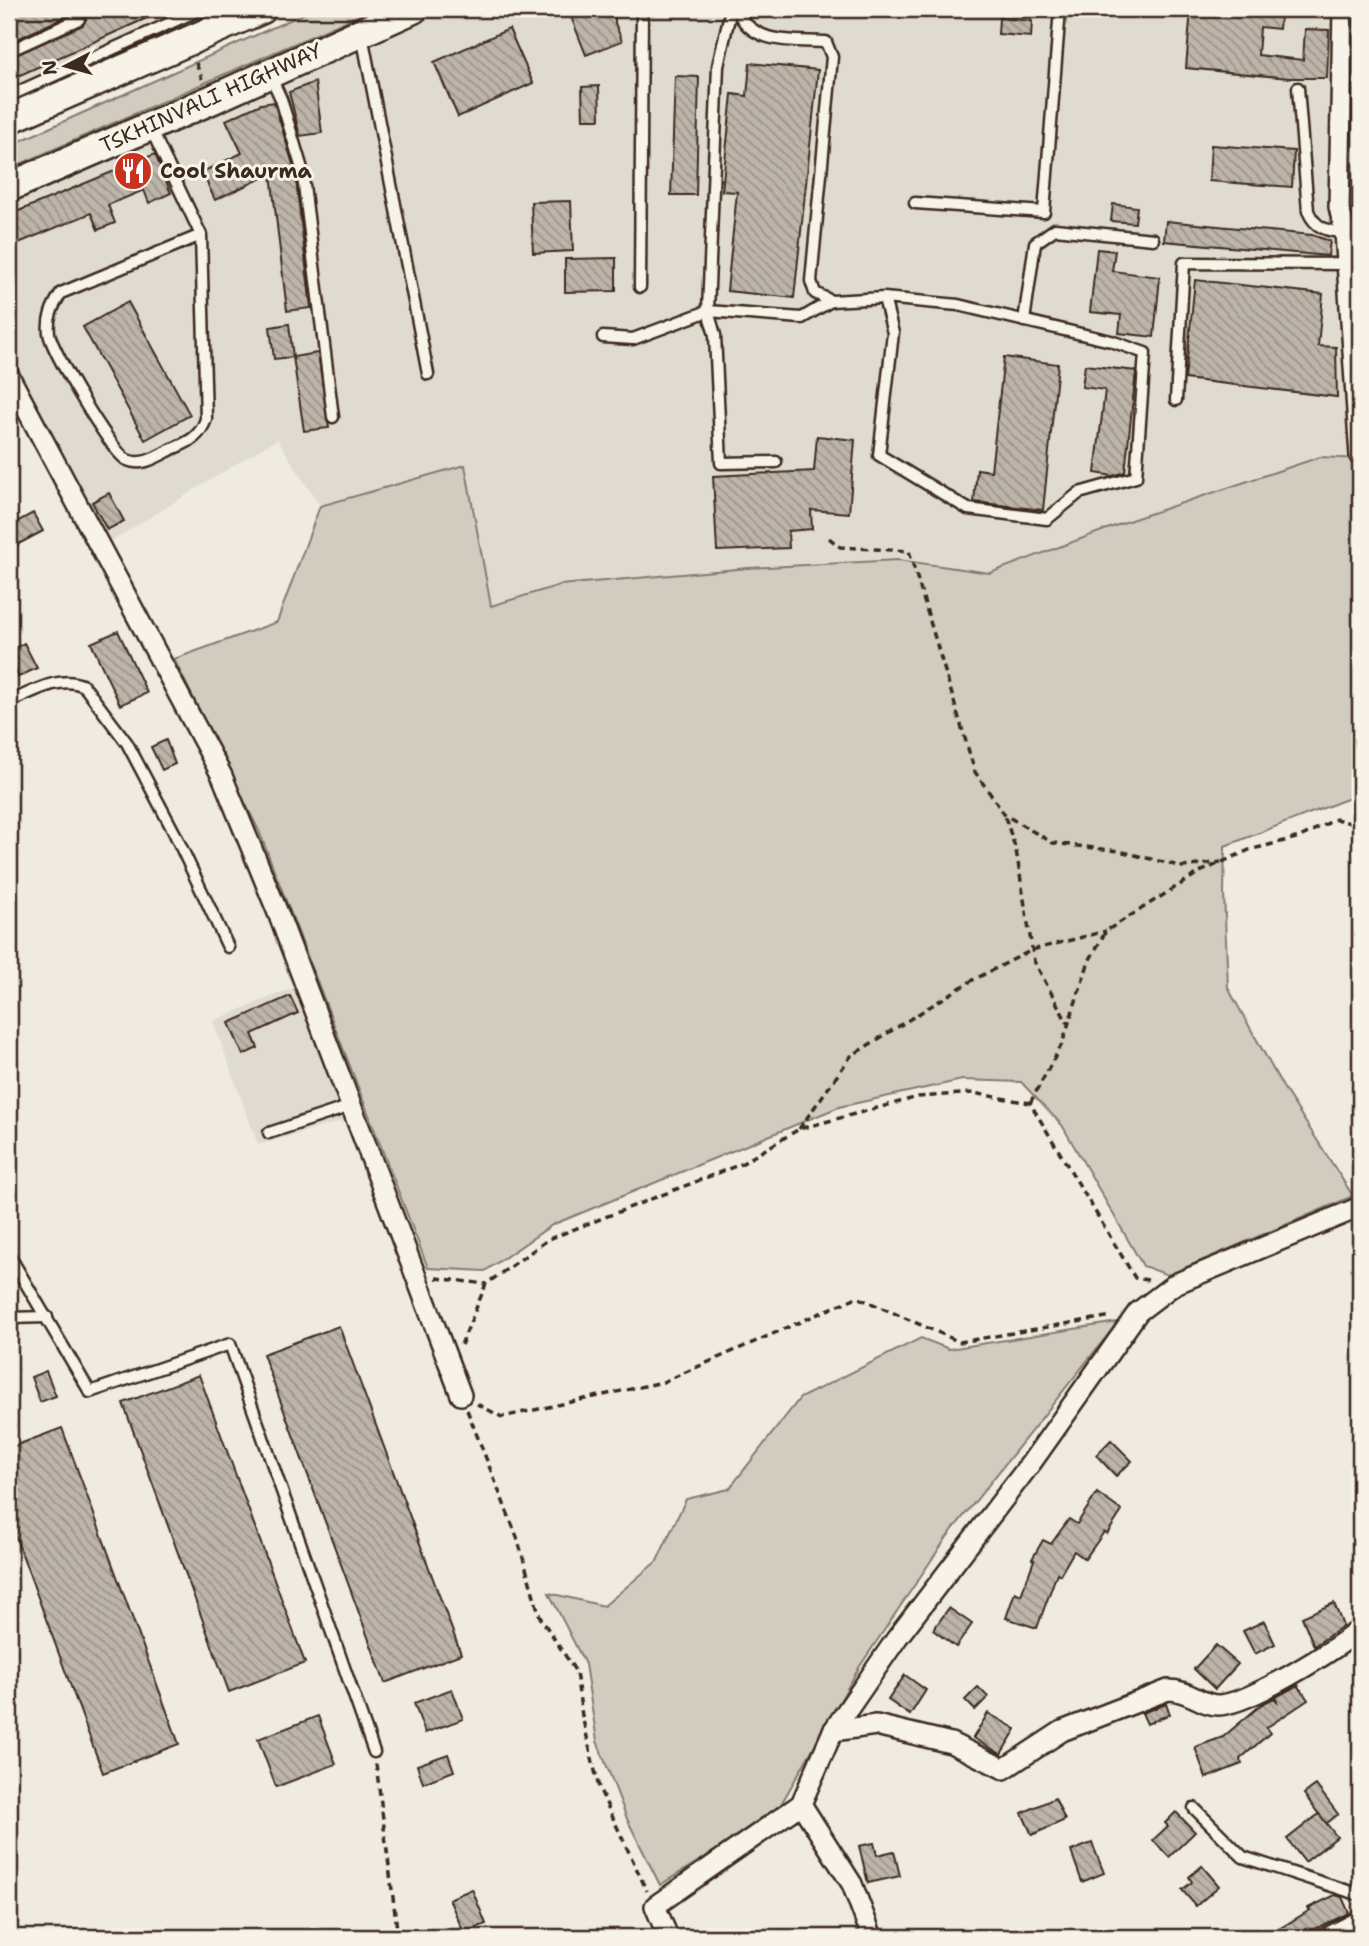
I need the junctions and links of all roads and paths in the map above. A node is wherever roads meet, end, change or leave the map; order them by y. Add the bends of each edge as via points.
1 (74, 9) edge
2 (201, 9) edge
3 (259, 9) edge
4 (412, 9) edge
5 (642, 9) edge
6 (731, 9) edge
7 (737, 9) edge
8 (1060, 9) edge
9 (1343, 9) edge
10 (361, 32) junction
11 (9, 51) edge
12 (269, 73) junction
13 (1298, 88) dead end
14 (9, 96) edge
15 (9, 120) edge
16 (150, 127) junction
17 (9, 187) edge
18 (915, 203) dead end
19 (1345, 232) junction
20 (201, 235) junction
21 (1153, 239) dead end
22 (1354, 264) edge
23 (640, 287) dead end
24 (884, 298) junction
25 (831, 301) junction
26 (708, 311) junction
27 (1024, 321) junction
28 (603, 337) dead end
29 (428, 374) dead end
30 (9, 376) edge
31 (1176, 400) dead end
32 (333, 417) dead end
33 (1360, 456) edge
34 (776, 463) dead end
35 (829, 538) dead end
36 (9, 702) edge
37 (1005, 815) junction
38 (1360, 826) edge
39 (1221, 862) junction
40 (1106, 931) junction
41 (228, 947) dead end
42 (1032, 950) junction
43 (1068, 1024) junction
44 (1030, 1103) junction
45 (351, 1106) junction
46 (799, 1129) junction
47 (269, 1133) dead end
48 (1360, 1206) edge
49 (9, 1255) edge
50 (415, 1275) junction
51 (486, 1284) junction
52 (1175, 1284) junction
53 (1138, 1312) junction
54 (47, 1317) junction
55 (9, 1318) edge
56 (451, 1370) junction
57 (461, 1395) junction
58 (1360, 1629) edge
59 (833, 1731) junction
60 (374, 1752) joint
61 (801, 1804) junction
62 (1194, 1808) dead end
63 (659, 1886) dead end
64 (1360, 1895) edge
65 (1360, 1921) edge
66 (398, 1937) edge
67 (668, 1937) edge
68 (872, 1937) edge
69 (1329, 1937) edge

1 - 11 lane via 79,19
2 - 14 lane
3 - 15 main road
4 - 10 main road, TSKHINVALI HIGHWAY
5 - 23 lane
6 - 26 lane via 718,66
7 - 25 lane via 752,30 768,39 826,42 832,57 811,281 815,293
8 - 18 lane via 1044,212
9 - 19 street via 1339,207
10 - 12 main road, TSKHINVALI HIGHWAY
10 - 29 lane
12 - 16 main road, TSKHINVALI HIGHWAY
12 - 32 lane via 302,169
13 - 19 lane via 1308,211 1312,222 1329,232
16 - 17 main road, TSKHINVALI HIGHWAY
16 - 20 lane
19 - 22 street
20 - 20 lane via 206,419 202,431 192,441 142,463 125,460 106,438 49,335 50,311 61,293
21 - 27 lane via 1055,229 1035,243
22 - 31 lane via 1184,263
22 - 33 street
24 - 25 lane
24 - 27 lane via 957,305
24 - 27 lane via 893,333 879,454 968,509 1047,519 1079,493 1136,477 1145,353
25 - 26 lane via 802,318
26 - 28 lane via 633,339
26 - 34 lane via 715,335 721,463
30 - 45 street via 222,776
35 - 37 path via 840,547 909,551 975,772
36 - 41 lane via 55,683 75,681 84,686 127,743
37 - 39 path via 1053,843 1119,851 1183,867
37 - 42 path via 1016,850
38 - 39 path via 1336,819 1300,838 1249,849
39 - 40 path
40 - 42 path
40 - 43 path via 1089,961
42 - 43 path
42 - 46 path via 971,981 850,1056
43 - 44 path
44 - 46 path via 973,1093 918,1097
44 - 52 path via 1135,1279
45 - 47 lane
45 - 50 street
46 - 51 path via 741,1164 549,1239
48 - 52 street
49 - 54 lane
50 - 51 path
50 - 56 street
51 - 56 path
52 - 53 street
53 - 57 path via 960,1342 857,1297 663,1382 502,1417
53 - 59 street
54 - 55 lane
54 - 60 lane via 90,1392 230,1344
56 - 57 street
57 - 63 path via 517,1537 540,1618 576,1672 599,1788 648,1895
58 - 59 street via 1340,1646 1236,1703 1215,1705 1179,1689 1168,1690 1062,1731 1004,1769 951,1743 876,1725
59 - 61 street
60 - 66 path
61 - 67 street via 655,1906
61 - 68 street via 852,1884
62 - 64 lane via 1243,1857
65 - 69 street

